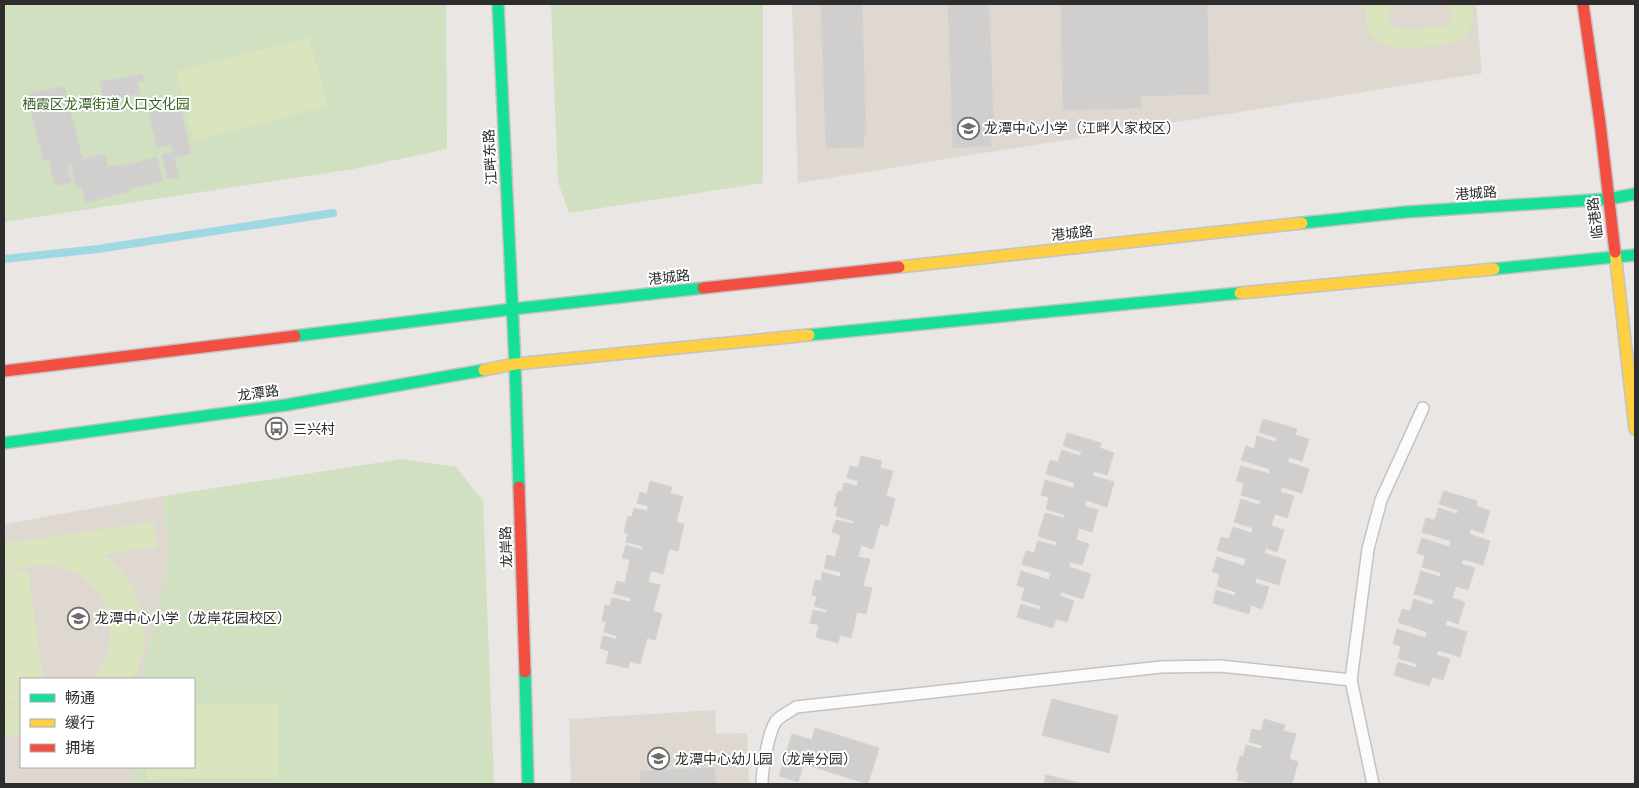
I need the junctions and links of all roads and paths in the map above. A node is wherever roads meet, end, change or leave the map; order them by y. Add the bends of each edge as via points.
1 (498, 4) edge
2 (1582, 4) edge
3 (1635, 194) edge
4 (1608, 199) junction
5 (1635, 255) edge
6 (1615, 257) junction
7 (513, 309) junction
8 (515, 364) junction
9 (4, 371) edge
10 (1423, 408) dead end
11 (1635, 429) edge
12 (4, 443) edge
13 (1351, 680) junction
14 (528, 784) edge
15 (762, 784) edge
16 (1373, 784) edge

1 - 7 main road, 江畔东路
2 - 4 main road, 临港路
3 - 4 main road, 港城路
4 - 6 main road, 临港路
4 - 7 main road, 港城路 via 1406,212
5 - 6 main road
6 - 8 main road
6 - 11 main road, 临港路
7 - 8 main road, 龙岸路
7 - 9 main road
8 - 12 main road, 龙潭路 via 286,405
8 - 14 main road, 龙岸路
10 - 13 lane via 1381,500 1368,549
13 - 15 lane via 1220,666 1161,667 796,707 777,720 768,743
13 - 16 lane

